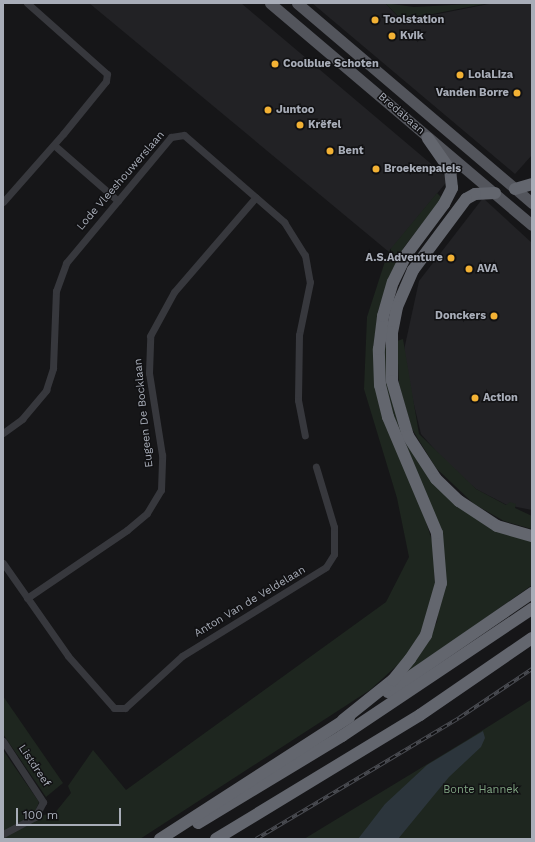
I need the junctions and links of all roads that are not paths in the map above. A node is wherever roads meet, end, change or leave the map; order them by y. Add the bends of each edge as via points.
1 (28, 3) edge
2 (270, 3) edge
3 (297, 3) edge
4 (428, 138) junction
5 (54, 145) junction
6 (532, 184) edge
7 (515, 189) junction
8 (495, 193) junction
9 (256, 197) junction
10 (118, 200) junction
11 (3, 202) edge
12 (532, 203) edge
13 (532, 226) edge
14 (3, 433) edge
15 (305, 436) dead end
16 (316, 467) dead end
17 (532, 536) edge
18 (3, 563) edge
19 (532, 593) edge
20 (27, 598) junction
21 (532, 609) edge
22 (532, 638) edge
23 (343, 720) junction
24 (3, 741) edge
25 (3, 834) edge
26 (160, 839) edge
27 (172, 839) edge
28 (216, 839) edge

1 - 5 street via 107,74 106,81
2 - 4 main road, Bredabaan
3 - 7 main road, Bredabaan
4 - 8 main road, Bredabaan
4 - 23 highway via 450,170 452,188 444,204 406,255 393,282 383,316 379,349 380,385 388,417 437,533 441,583 426,635 410,659 393,680
5 - 10 street
5 - 11 street
6 - 7 highway
7 - 12 main road, Bredabaan
8 - 13 main road, Bredabaan
8 - 17 highway via 475,194 466,199 413,270 395,320 392,381 408,436 436,479 459,501 490,522
9 - 10 street, Lode Vleeshouwerslaan via 184,135 176,135
9 - 15 street, Lode Vleeshouwerslaan via 284,222 305,255 310,282 299,335 298,400
9 - 20 street, Eugeen De Bocklaan via 174,292 150,336 149,373 162,455 161,490 147,513 127,530
10 - 14 street, Lode Vleeshouwerslaan via 59,275 53,368 46,390 22,419
16 - 20 street, Anton Van de Veldelaan via 334,527 334,554 326,568 182,656 125,708 114,708 68,656
18 - 20 street, Anton Van de Veldelaan
19 - 23 highway via 456,648
21 - 27 highway via 342,736
22 - 28 highway via 420,715
23 - 26 highway
24 - 25 street, Listdreef via 40,794 43,805 35,817

